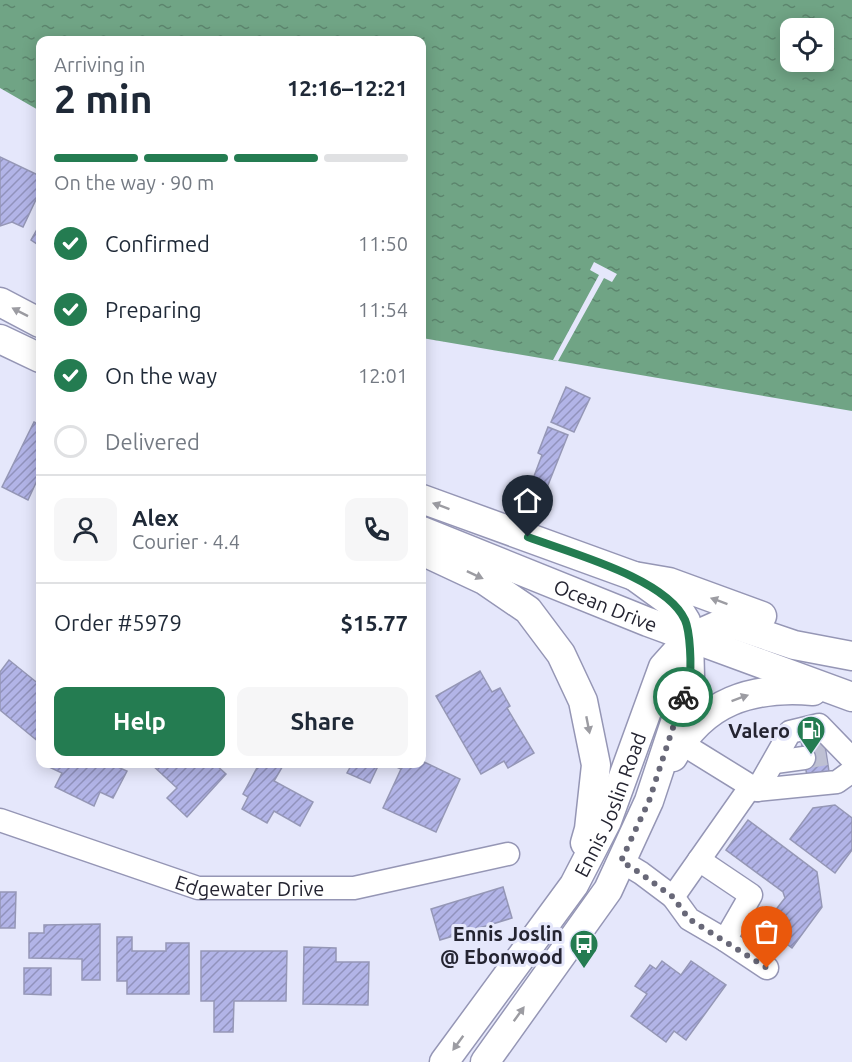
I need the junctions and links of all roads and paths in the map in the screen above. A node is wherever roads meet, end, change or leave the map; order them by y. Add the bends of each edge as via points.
1 (0, 302) edge
2 (36, 320) edge
3 (0, 339) edge
4 (36, 356) edge
5 (426, 500) edge
6 (426, 533) edge
7 (426, 553) edge
8 (634, 576) junction
9 (689, 638) junction
10 (852, 654) edge
11 (852, 698) edge
12 (681, 743) junction
13 (840, 754) edge
14 (804, 758) tunnel mouth
15 (775, 762) junction
16 (852, 771) edge
17 (754, 788) junction
18 (649, 801) junction
19 (0, 820) edge
20 (508, 854) dead end
21 (699, 860) junction
22 (621, 861) junction
23 (574, 885) junction
24 (673, 897) junction
25 (725, 940) junction
26 (767, 968) dead end
27 (444, 1062) edge
28 (485, 1062) edge

2 -> 1 main road
3 - 4 main road
8 -> 5 main road, Ocean Drive
6 - 9 main road, Ocean Drive
7 -> 23 main road via 484,580 528,610 561,654 583,701 596,765 589,829
8 - 9 main road, Ocean Drive via 678,608 686,621
10 -> 8 main road, Ocean Drive via 669,582
9 - 10 main road, Ocean Drive via 723,623 794,645
9 - 11 main road, Ocean Drive
9 - 18 main road, Ennis Joslin Road via 690,678
9 - 23 main road, Ennis Joslin Road via 663,667 607,821
12 -> 11 main road via 703,717 720,706 759,692 787,689
12 - 17 street
12 - 18 main road
13 - 15 street via 819,725 790,732
14 - 15 street
15 - 17 street
16 - 17 street via 837,782
17 - 21 street
18 - 22 main road, Ennis Joslin Road
19 - 20 street, Edgewater Drive via 198,888 354,888
21 - 24 street
21 - 25 street via 751,895
22 - 24 street
28 -> 22 main road, Ennis Joslin Road via 608,890
23 -> 27 main road, Ennis Joslin Road
24 - 25 street via 689,919
25 - 26 street

